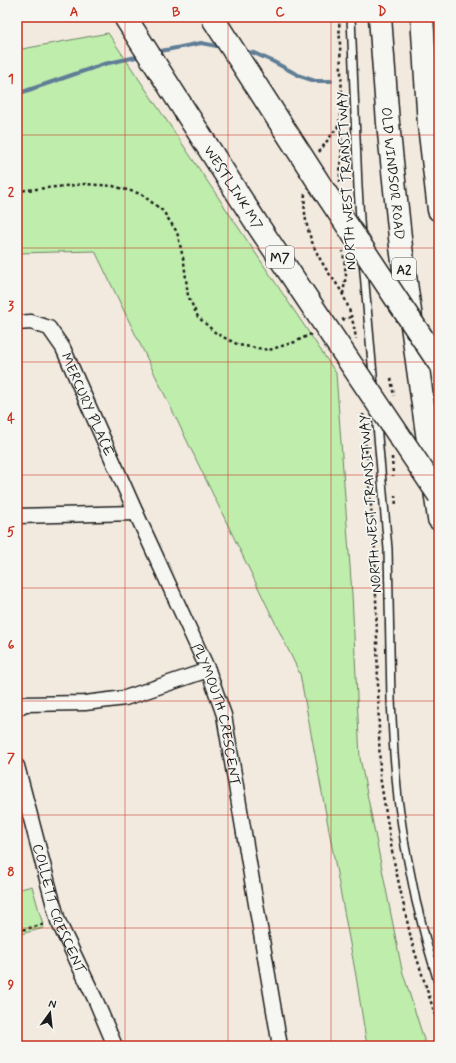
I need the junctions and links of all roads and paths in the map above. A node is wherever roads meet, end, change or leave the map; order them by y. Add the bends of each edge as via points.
1 (125, 17) edge
2 (212, 17) edge
3 (339, 17) edge
4 (351, 17) edge
5 (380, 17) edge
6 (422, 17) edge
7 (429, 125) junction
8 (317, 157) dead end
9 (439, 172) edge
10 (305, 188) dead end
11 (17, 191) edge
12 (439, 210) edge
13 (352, 317) junction
14 (340, 321) dead end
15 (17, 323) edge
16 (314, 333) dead end
17 (356, 345) dead end
18 (439, 364) edge
19 (362, 407) dead end
20 (437, 492) edge
21 (136, 513) junction
22 (17, 516) edge
23 (439, 520) edge
24 (208, 670) junction
25 (17, 708) edge
26 (17, 766) edge
27 (58, 920) junction
28 (17, 931) edge
29 (439, 985) edge
30 (439, 1027) edge
31 (115, 1046) edge
32 (280, 1046) edge

1 - 20 highway, WESTLINK M7 / M7, bridge via 259,227
2 - 18 highway, bridge
3 - 8 path via 341,114 338,126
4 - 29 lane, NORTH WEST TRANSITWAY via 364,280 388,549 391,700 396,784 416,901
5 - 20 highway, OLD WINDSOR ROAD / A2 via 400,239
6 - 7 highway
7 - 9 highway
7 - 12 highway
10 - 13 path via 304,202 309,236 314,249 343,294
11 - 16 path via 85,184 113,186 141,194 163,212 177,232 188,296 198,317 217,334 239,345 269,350
13 - 14 path
13 - 17 path
15 - 21 street, MERCURY PLACE via 31,322 49,328 63,348
19 - 30 path via 375,552 380,776 393,857 412,943
20 - 23 highway, OLD WINDSOR ROAD / A2
21 - 22 street
21 - 24 street, PLYMOUTH CRESCENT
24 - 25 street via 125,698 85,703 24,704
24 - 32 street, PLYMOUTH CRESCENT via 224,715
26 - 27 street, COLLETT CRESCENT
27 - 28 path
27 - 31 street, COLLETT CRESCENT

